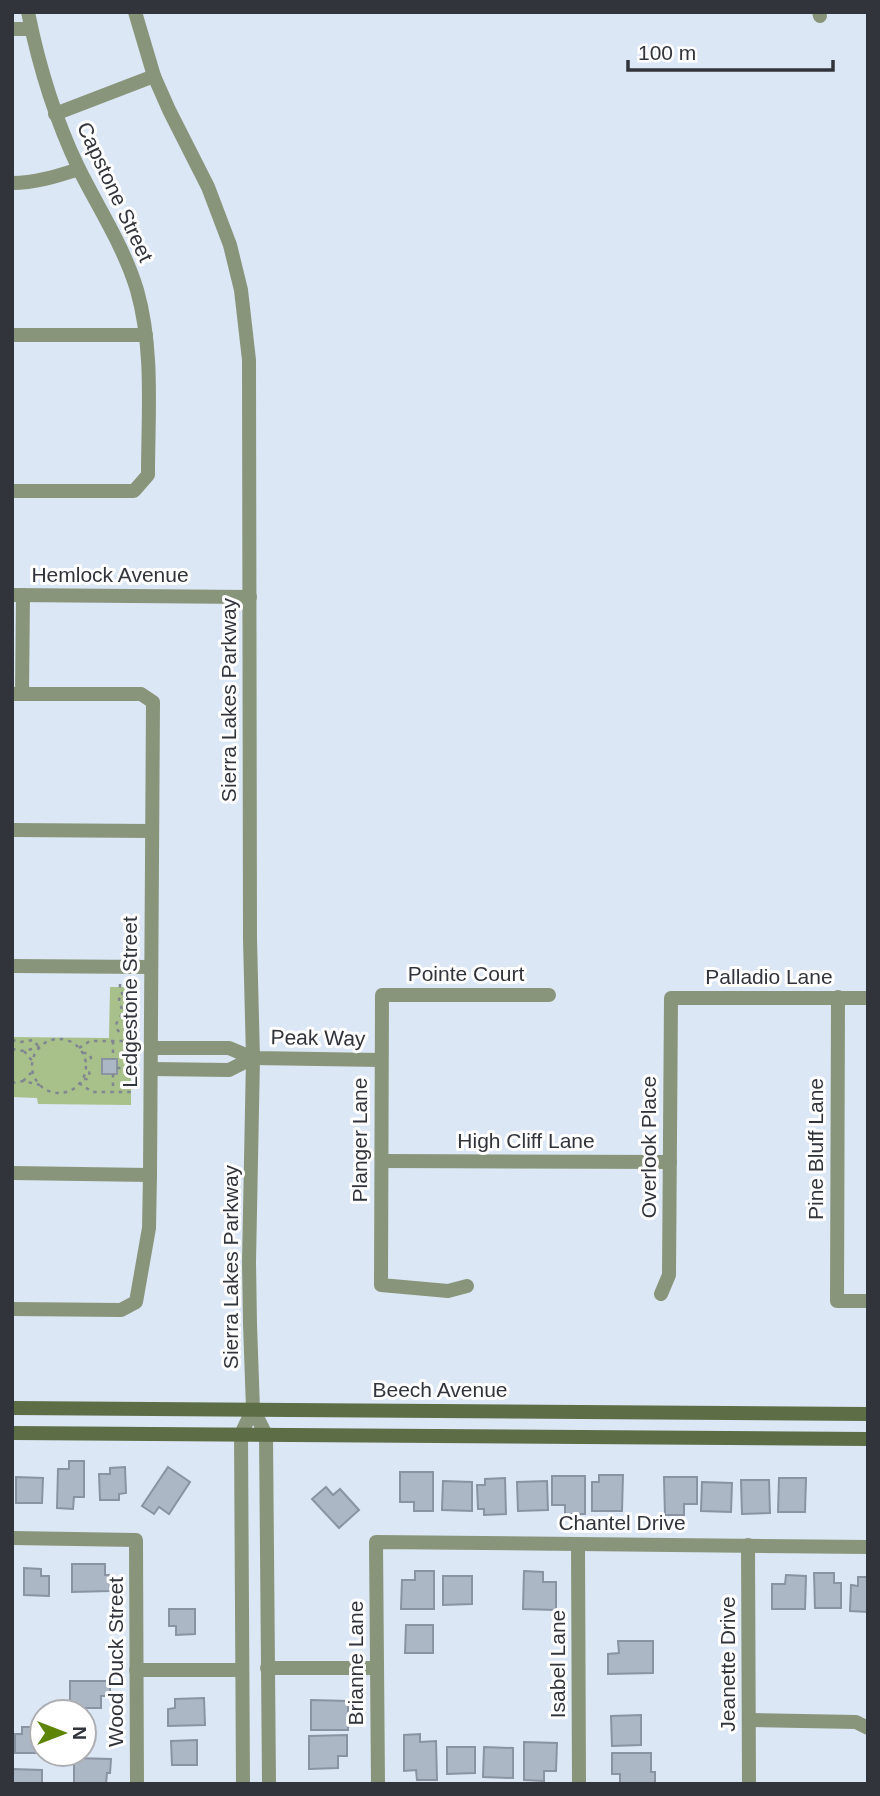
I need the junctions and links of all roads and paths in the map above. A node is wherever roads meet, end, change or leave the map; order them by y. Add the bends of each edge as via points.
1 (28, 12) edge
2 (135, 12) edge
3 (12, 29) edge
4 (31, 29) junction
5 (155, 76) junction
6 (55, 114) junction
7 (79, 169) junction
8 (12, 183) edge
9 (12, 335) edge
10 (146, 335) junction
11 (12, 491) edge
12 (18, 595) edge
13 (250, 597) junction
14 (17, 694) edge
15 (12, 830) edge
16 (152, 831) junction
17 (12, 966) edge
18 (151, 967) junction
19 (120, 984) dead end
20 (123, 995) junction
21 (382, 995) joint
22 (549, 995) dead end
23 (671, 998) joint
24 (838, 998) junction
25 (868, 998) edge
26 (135, 999) dead end
27 (127, 1034) dead end
28 (12, 1040) edge
29 (113, 1041) junction
30 (127, 1041) dead end
31 (39, 1047) junction
32 (79, 1048) junction
33 (151, 1048) junction
34 (12, 1049) edge
35 (24, 1051) junction
36 (253, 1058) junction
37 (113, 1059) dead end
38 (381, 1060) junction
39 (33, 1062) junction
40 (117, 1068) dead end
41 (134, 1068) dead end
42 (151, 1069) junction
43 (33, 1071) junction
44 (113, 1074) dead end
45 (23, 1081) junction
46 (12, 1083) edge
47 (79, 1083) junction
48 (41, 1085) junction
49 (113, 1092) junction
50 (134, 1093) dead end
51 (382, 1161) junction
52 (670, 1162) junction
53 (12, 1173) edge
54 (150, 1175) junction
55 (467, 1286) dead end
56 (661, 1294) dead end
57 (868, 1301) edge
58 (12, 1309) edge
59 (12, 1408) edge
60 (253, 1409) junction
61 (868, 1414) edge
62 (12, 1433) edge
63 (241, 1434) junction
64 (266, 1435) junction
65 (868, 1439) edge
66 (12, 1538) edge
67 (376, 1542) joint
68 (578, 1545) junction
69 (748, 1545) junction
70 (868, 1547) edge
71 (267, 1668) junction
72 (377, 1668) junction
73 (136, 1670) junction
74 (242, 1670) junction
75 (749, 1720) junction
76 (868, 1728) edge
77 (137, 1784) edge
78 (243, 1784) edge
79 (268, 1784) edge
80 (378, 1784) edge
81 (579, 1784) edge
82 (749, 1784) edge

1 - 4 street, Capstone Street
2 - 5 street, Sierra Lakes Parkway
3 - 4 street
4 - 6 street, Capstone Street
5 - 6 street
5 - 13 street, Sierra Lakes Parkway via 208,187 241,290 249,360
6 - 7 street, Capstone Street
7 - 8 street
7 - 10 street, Capstone Street via 119,244 137,289
9 - 10 street
10 - 11 street, Capstone Street via 148,475 134,491
12 - 13 street, Hemlock Avenue
12 - 14 street
13 - 36 street, Sierra Lakes Parkway
14 - 16 street, Ledgestone Street via 141,694 153,702
15 - 16 street
16 - 18 street, Ledgestone Street
17 - 18 street
18 - 33 street, Ledgestone Street
19 - 20 path
20 - 26 path
20 - 27 path via 116,1026 119,1033
21 - 22 street, Pointe Court
21 - 38 street, Planger Lane
23 - 24 street, Palladio Lane
23 - 52 street, Overlook Place
24 - 25 street, Palladio Lane
24 - 57 street, Pine Bluff Lane via 836,1301
28 - 31 path via 33,1040
29 - 30 path
29 - 32 path via 90,1041
29 - 37 path
31 - 32 path via 64,1039
31 - 35 path
31 - 39 path
32 - 47 path via 85,1062
33 - 36 street, Peak Way via 229,1048
33 - 42 street, Ledgestone Street
34 - 35 path
35 - 39 path
36 - 38 street, Peak Way
36 - 42 street, Peak Way via 229,1070
36 - 60 street, Sierra Lakes Parkway via 249,1262
38 - 51 street, Planger Lane
39 - 43 path
40 - 41 path
42 - 54 street, Ledgestone Street
43 - 45 path
43 - 48 path
44 - 49 path
45 - 46 path
45 - 48 path
47 - 48 path via 57,1093
47 - 49 path via 92,1092
49 - 50 path
51 - 52 street, High Cliff Lane
51 - 55 street, Planger Lane via 381,1285 449,1291
52 - 56 street, Overlook Place via 669,1275
53 - 54 street
54 - 58 street, Ledgestone Street via 149,1228 136,1302 121,1310
59 - 60 main road, Beech Avenue
60 - 61 main road, Beech Avenue
60 - 63 street, Sierra Lakes Parkway
60 - 64 street, Sierra Lakes Parkway
62 - 63 main road
63 - 64 main road
63 - 74 street, Sierra Lakes Parkway
64 - 65 main road
64 - 71 street, Sierra Lakes Parkway
66 - 73 street, Wood Duck Street via 136,1540
67 - 68 street, Chantel Drive
67 - 72 street, Brianne Lane
68 - 69 street, Chantel Drive
68 - 81 street, Isabel Lane
69 - 70 street, Chantel Drive
69 - 75 street, Jeanette Drive
71 - 72 street
71 - 79 street, Sierra Lakes Parkway
72 - 80 street, Brianne Lane
73 - 74 street
73 - 77 street, Wood Duck Street
74 - 78 street, Sierra Lakes Parkway
75 - 76 street via 856,1722
75 - 82 street, Jeanette Drive

